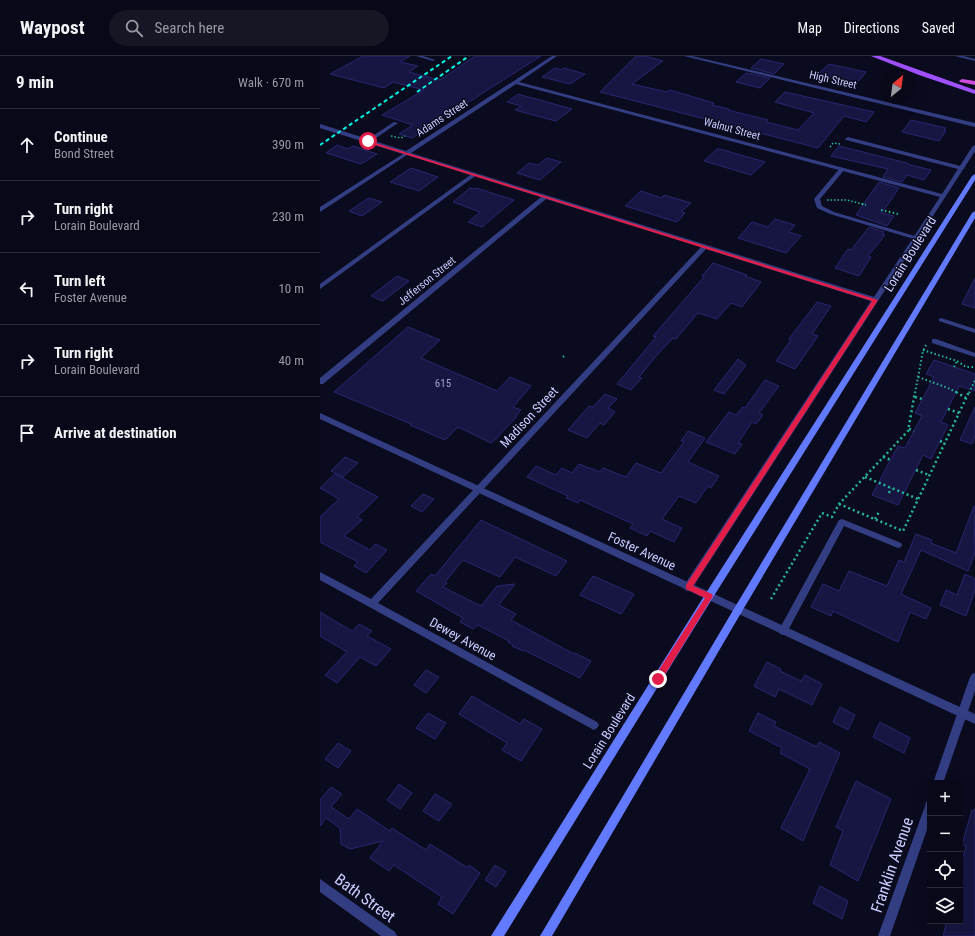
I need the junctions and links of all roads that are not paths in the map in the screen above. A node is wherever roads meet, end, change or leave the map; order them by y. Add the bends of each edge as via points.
1 (422, 56) edge
2 (555, 56) edge
3 (686, 56) edge
4 (874, 56) edge
5 (891, 56) edge
6 (957, 56) edge
7 (433, 60) dead end
8 (975, 60) edge
9 (962, 80) joint
10 (942, 81) junction
11 (515, 82) junction
12 (975, 84) edge
13 (975, 92) edge
14 (975, 97) edge
15 (396, 123) dead end
16 (975, 125) edge
17 (320, 126) edge
18 (848, 139) dead end
19 (368, 141) junction
20 (975, 147) edge
21 (406, 153) junction
22 (962, 168) junction
23 (842, 169) junction
24 (475, 174) junction
25 (975, 176) edge
26 (546, 196) junction
27 (943, 196) junction
28 (320, 210) edge
29 (975, 213) edge
30 (916, 238) junction
31 (705, 247) junction
32 (320, 287) edge
33 (875, 300) junction
34 (941, 320) dead end
35 (975, 331) edge
36 (930, 342) road end
37 (975, 355) edge
38 (320, 382) edge
39 (320, 416) edge
40 (478, 490) junction
41 (898, 545) dead end
42 (320, 576) edge
43 (688, 587) junction
44 (709, 596) junction
45 (372, 604) junction
46 (738, 610) junction
47 (783, 631) junction
48 (975, 677) edge
49 (962, 713) junction
50 (975, 719) edge
51 (594, 725) dead end
52 (939, 780) edge
53 (927, 814) edge
54 (320, 885) edge
55 (391, 936) edge
56 (497, 936) edge
57 (546, 936) edge
58 (884, 936) edge

1 - 7 street
2 - 11 street, Adams Street
3 - 16 street, High Street
4 - 10 main road
5 - 9 main road
6 - 8 street
9 - 12 highway
10 - 13 main road
10 - 14 main road
11 - 21 street, Adams Street
11 - 23 street, Walnut Street
15 - 19 street
17 - 19 street
18 - 22 street
19 - 21 street
20 - 22 street
21 - 24 street
21 - 28 street, Adams Street
22 - 27 street
23 - 27 street, Walnut Street
23 - 30 street via 817,199 819,207
24 - 26 street
24 - 32 street
25 - 44 main road, Lorain Boulevard
26 - 31 street
26 - 38 street, Jefferson Street
27 - 30 street, Lorain Boulevard
29 - 46 main road
30 - 33 street, Lorain Boulevard
31 - 33 street
31 - 40 street, Madison Street
33 - 43 street, Lorain Boulevard
34 - 35 street
36 - 37 street
39 - 40 street, Foster Avenue
40 - 43 street, Foster Avenue
40 - 45 street, Madison Street
41 - 47 street via 842,522
42 - 45 street, Dewey Avenue
43 - 44 street, Foster Avenue
44 - 46 street, Foster Avenue
44 - 56 main road, Lorain Boulevard
45 - 51 street, Dewey Avenue
46 - 47 street, Foster Avenue
46 - 57 main road
47 - 49 street, Foster Avenue
48 - 49 street
49 - 50 street, Foster Avenue
49 - 52 street
53 - 58 street, Franklin Avenue
54 - 55 street, Bath Street

